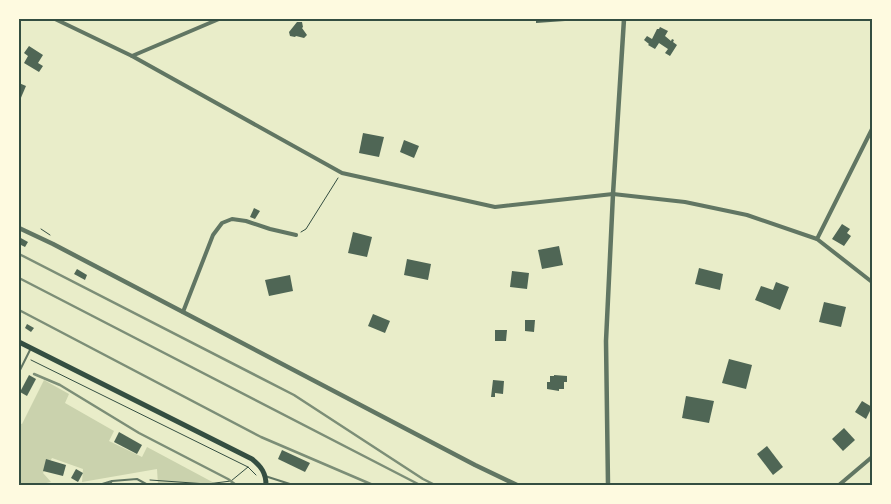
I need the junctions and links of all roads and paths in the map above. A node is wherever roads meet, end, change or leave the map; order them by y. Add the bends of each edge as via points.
1 (55, 19) edge
2 (219, 19) edge
3 (624, 19) edge
4 (132, 56) junction
5 (872, 129) edge
6 (342, 173) junction
7 (613, 194) junction
8 (19, 228) edge
9 (296, 236) joint
10 (817, 239) junction
11 (872, 282) edge
12 (183, 312) junction
13 (19, 342) edge
14 (31, 348) junction
15 (30, 359) dead end
16 (19, 372) edge
17 (872, 457) edge
18 (248, 466) junction
19 (265, 476) junction
20 (137, 479) junction
21 (259, 479) dead end
22 (112, 481) junction
23 (99, 485) edge
24 (109, 485) edge
25 (148, 485) edge
26 (266, 485) edge
27 (293, 485) edge
28 (517, 485) edge
29 (608, 485) edge
30 (839, 485) edge

1 - 4 street
2 - 4 street
3 - 7 street
4 - 6 street
5 - 10 street
6 - 7 street via 495,207
6 - 9 path via 306,229
7 - 10 street via 686,202 747,215
7 - 29 street via 606,341
8 - 12 street
9 - 12 street via 246,221 232,219 222,223 213,235
10 - 11 street
12 - 28 street
13 - 14 main road
14 - 16 lane
14 - 19 main road via 252,459
15 - 18 path
17 - 30 street
18 - 20 path via 231,482 207,484
18 - 21 path
19 - 26 main road
19 - 27 lane
20 - 22 lane
20 - 25 lane
22 - 23 lane
22 - 24 lane

